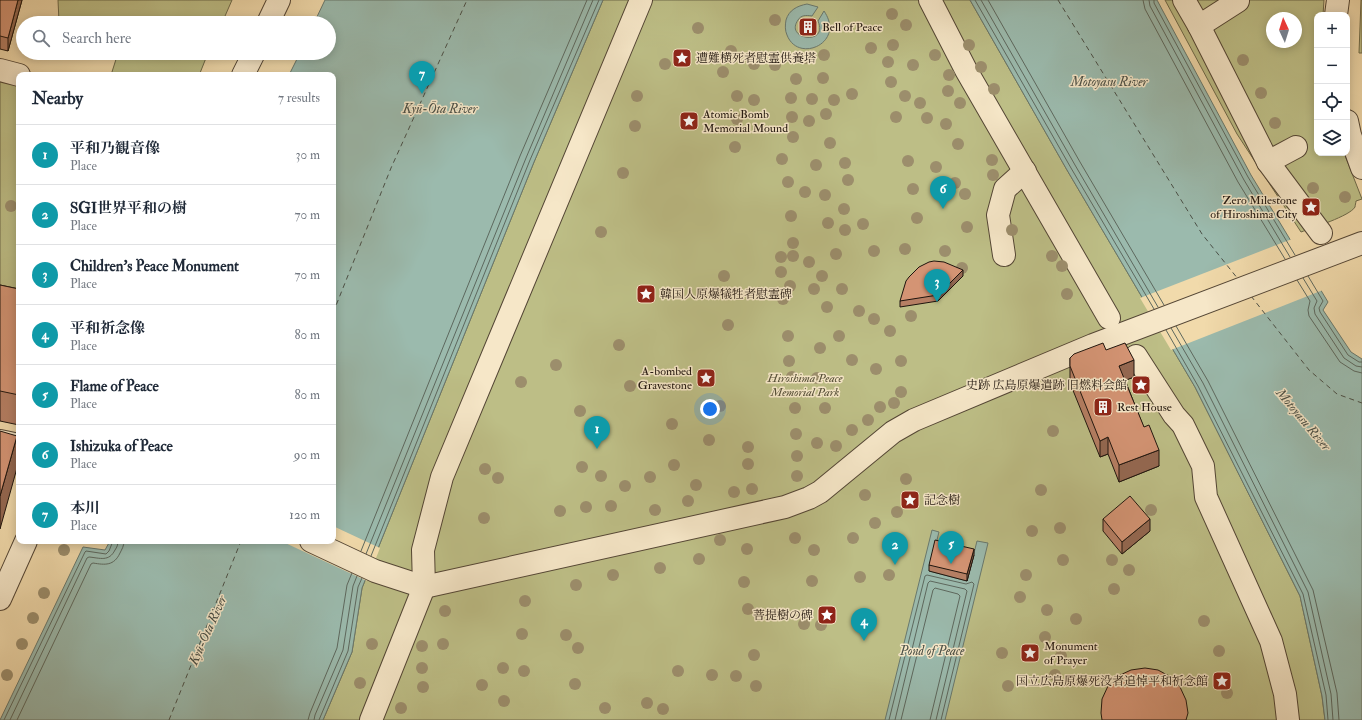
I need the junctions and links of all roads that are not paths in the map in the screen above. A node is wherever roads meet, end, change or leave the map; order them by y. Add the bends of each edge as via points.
1 (279, 0) edge
2 (641, 0) edge
3 (930, 0) edge
4 (1184, 0) edge
5 (1338, 0) edge
6 (1238, 1) edge
7 (1336, 12) edge
8 (271, 16) edge
9 (1199, 26) junction
10 (250, 60) edge
11 (0, 70) edge
12 (244, 72) edge
13 (16, 75) edge
14 (1350, 135) edge
15 (1296, 147) dead end
16 (1268, 162) junction
17 (1362, 168) edge
18 (1025, 171) junction
19 (1321, 233) dead end
20 (1362, 243) edge
21 (1004, 255) dead end
22 (1109, 318) dead end
23 (1136, 356) dead end
24 (0, 441) edge
25 (16, 444) edge
26 (25, 544) edge
27 (317, 544) edge
28 (424, 587) junction
29 (0, 598) edge
30 (371, 720) edge
31 (1288, 720) edge

1 - 8 street
2 - 28 street via 442,477 423,550
3 - 18 street via 966,70
4 - 9 street
5 - 7 street
6 - 9 street
9 - 16 street
10 - 12 street
11 - 13 street
14 - 17 street
15 - 16 street
16 - 19 street
18 - 21 street via 1005,189 998,215
18 - 22 street
20 - 28 street via 1093,345 904,425 820,492 797,503
23 - 31 street via 1183,425 1203,466 1206,497 1271,641 1285,694
24 - 25 street
26 - 29 street
27 - 28 street via 375,571
28 - 30 street

